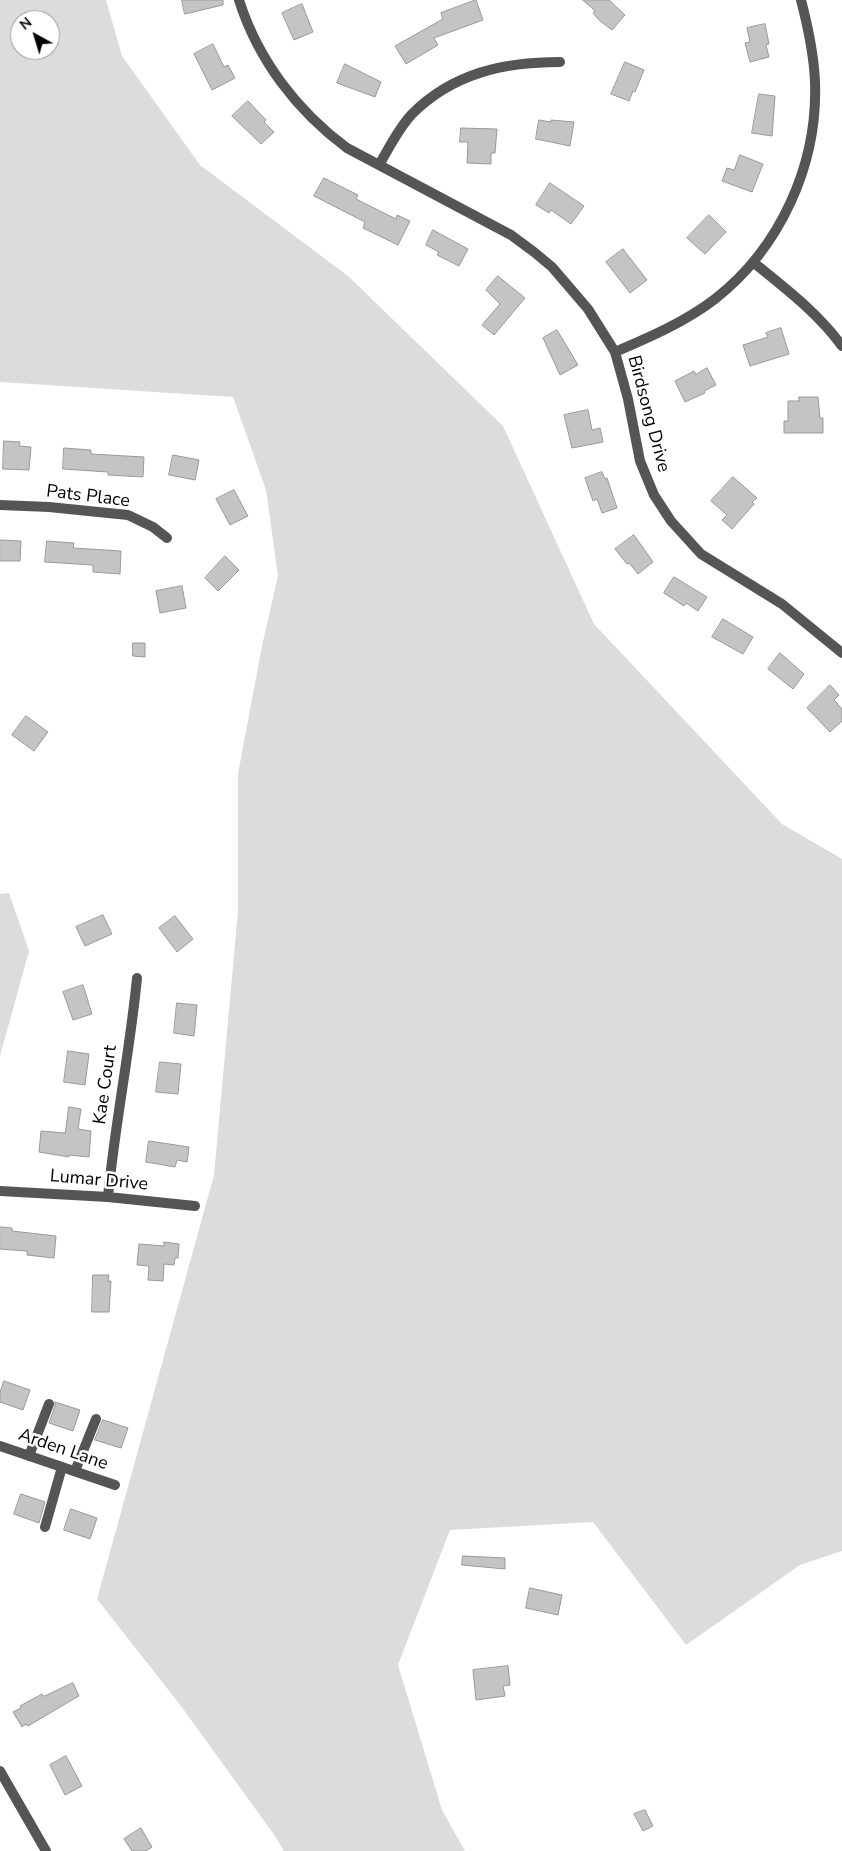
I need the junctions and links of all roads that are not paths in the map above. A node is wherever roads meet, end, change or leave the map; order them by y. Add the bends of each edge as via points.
1 (239, 0) edge
2 (801, 0) edge
3 (560, 62) dead end
4 (379, 165) junction
5 (753, 262) junction
6 (842, 346) edge
7 (615, 352) junction
8 (0, 505) edge
9 (167, 538) dead end
10 (842, 653) edge
11 (137, 978) dead end
12 (0, 1191) edge
13 (108, 1197) junction
14 (195, 1206) dead end
15 (49, 1404) dead end
16 (96, 1419) dead end
17 (0, 1446) edge
18 (29, 1456) junction
19 (62, 1467) junction
20 (75, 1471) junction
21 (115, 1485) dead end
22 (45, 1527) dead end
23 (0, 1771) edge
24 (46, 1851) edge

1 - 4 street, Birdsong Drive via 251,33 302,109 347,148
2 - 5 street via 815,70 810,142 788,210
3 - 4 street via 529,62 493,68 448,87 412,115
4 - 7 street, Birdsong Drive via 511,235 534,252 552,267 588,309
5 - 6 street via 820,319
5 - 7 street via 721,294 690,316 669,329
7 - 10 street, Birdsong Drive via 644,471 671,521 701,554 782,604
8 - 9 street, Pats Place via 128,515
11 - 13 street, Kae Court
12 - 13 street, Lumar Drive
13 - 14 street, Lumar Drive
15 - 18 street
16 - 20 street
17 - 18 street, Arden Lane
18 - 19 street, Arden Lane
19 - 20 street, Arden Lane
19 - 22 street
20 - 21 street, Arden Lane
23 - 24 street

